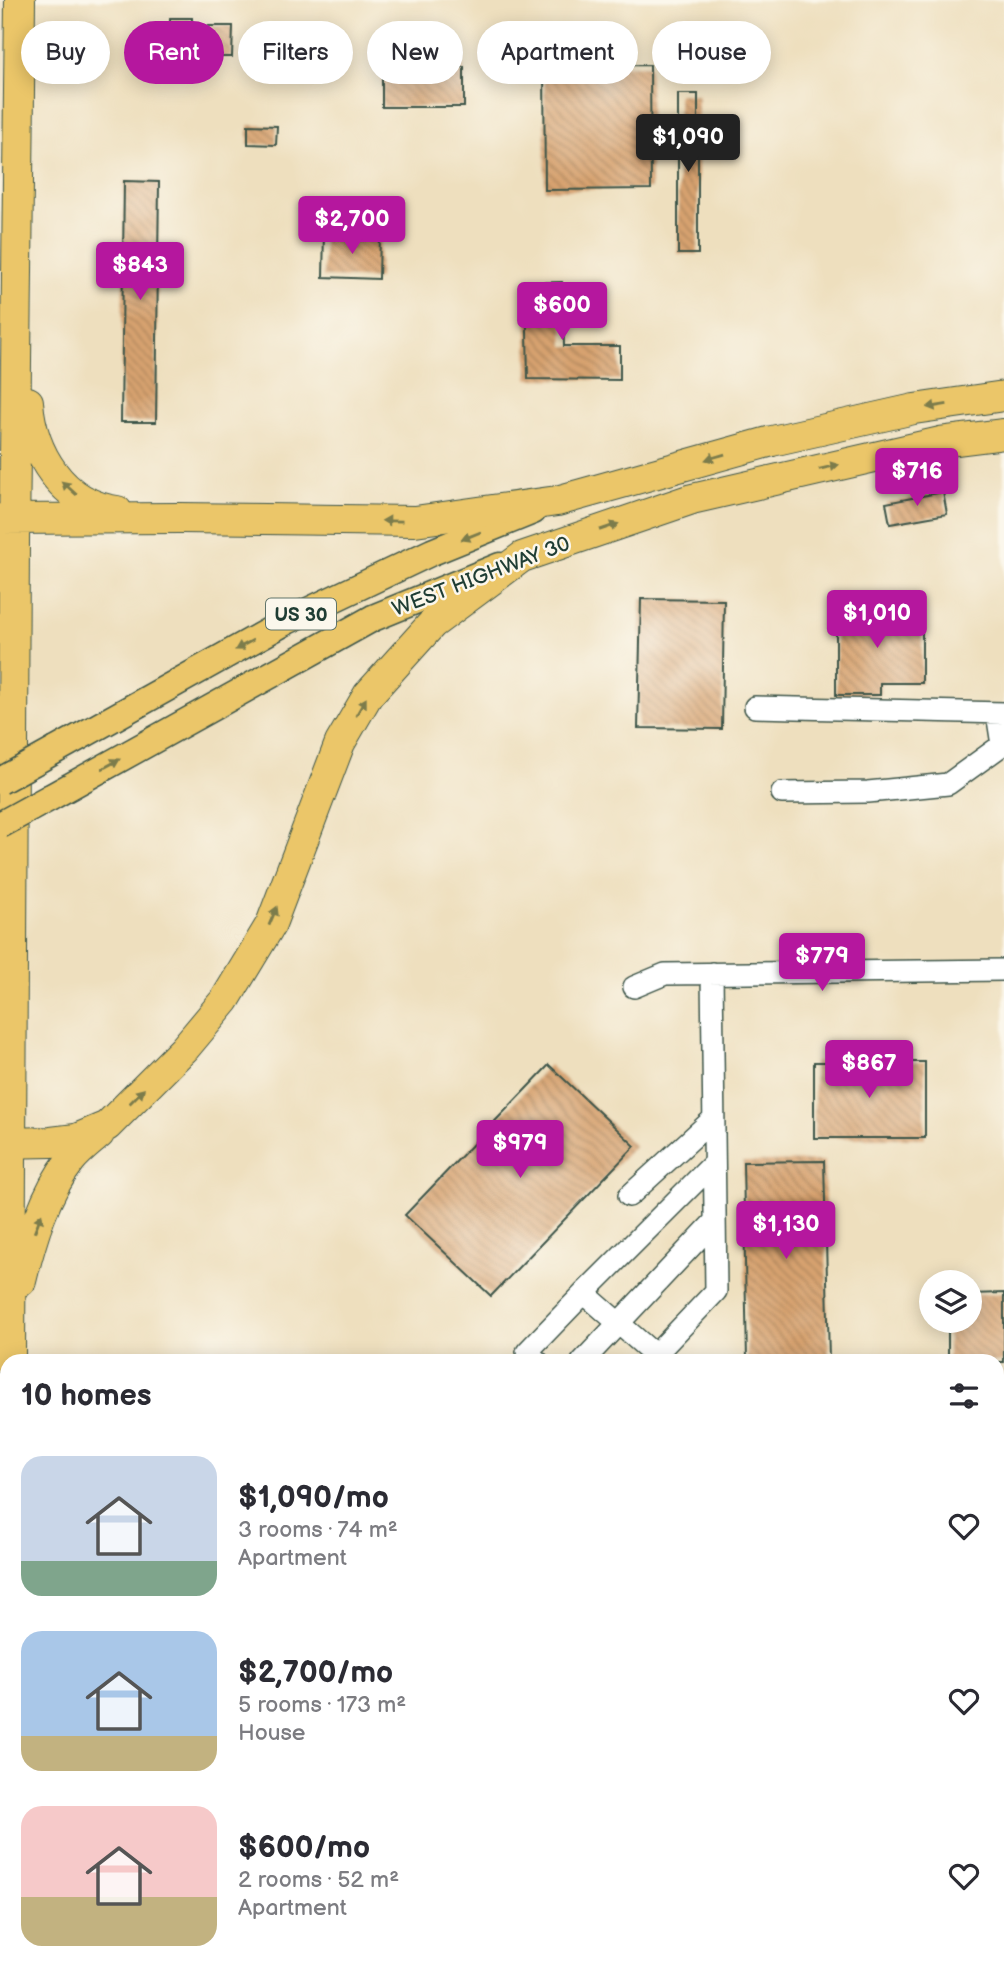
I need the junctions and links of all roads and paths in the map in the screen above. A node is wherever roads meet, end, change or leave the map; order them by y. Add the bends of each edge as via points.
1 (20, 0) edge
2 (311, 20) dead end
3 (316, 21) dead end
4 (17, 251) junction
5 (1004, 396) edge
6 (1004, 434) edge
7 (557, 501) junction
8 (180, 518) junction
9 (7, 520) edge
10 (522, 557) junction
11 (755, 707) dead end
12 (1001, 713) edge
13 (0, 781) edge
14 (782, 793) dead end
15 (0, 825) edge
16 (1004, 970) edge
17 (712, 973) junction
18 (634, 988) dead end
19 (713, 1119) junction
20 (107, 1126) junction
21 (5, 1144) edge
22 (713, 1164) junction
23 (629, 1196) dead end
24 (714, 1222) junction
25 (583, 1293) junction
26 (617, 1322) junction
27 (10, 1354) edge
28 (11, 1354) edge
29 (529, 1354) edge
30 (590, 1354) edge
31 (654, 1354) edge
32 (656, 1354) edge

1 - 4 highway
2 - 3 path
8 -> 4 highway via 111,510 85,501 48,467 30,419
4 - 9 highway
5 -> 7 highway, WEST HIGHWAY 30 / US 30 via 914,409 772,441
10 -> 6 highway, WEST HIGHWAY 30 / US 30 via 692,499 940,442
7 -> 8 highway via 415,521
7 -> 13 main road, WEST HIGHWAY 30 / US 30, bridge via 432,552 287,621
8 - 9 highway
9 - 21 highway
15 -> 10 main road, WEST HIGHWAY 30 / US 30, bridge via 373,618
20 -> 10 highway via 184,1049 225,1000 271,924 340,743 368,695 432,624
11 - 12 street
12 - 14 street via 1002,745 948,784 868,792
16 - 17 street
17 - 18 street via 666,974
17 - 19 street
19 - 22 street
19 - 23 street
20 - 21 highway via 76,1139
28 -> 20 highway via 21,1282 39,1221 71,1160
21 - 27 highway
22 - 24 street
22 - 25 street
24 - 26 street
24 - 32 street via 716,1291
25 - 26 street
25 - 29 street
26 - 30 street
26 - 31 street

